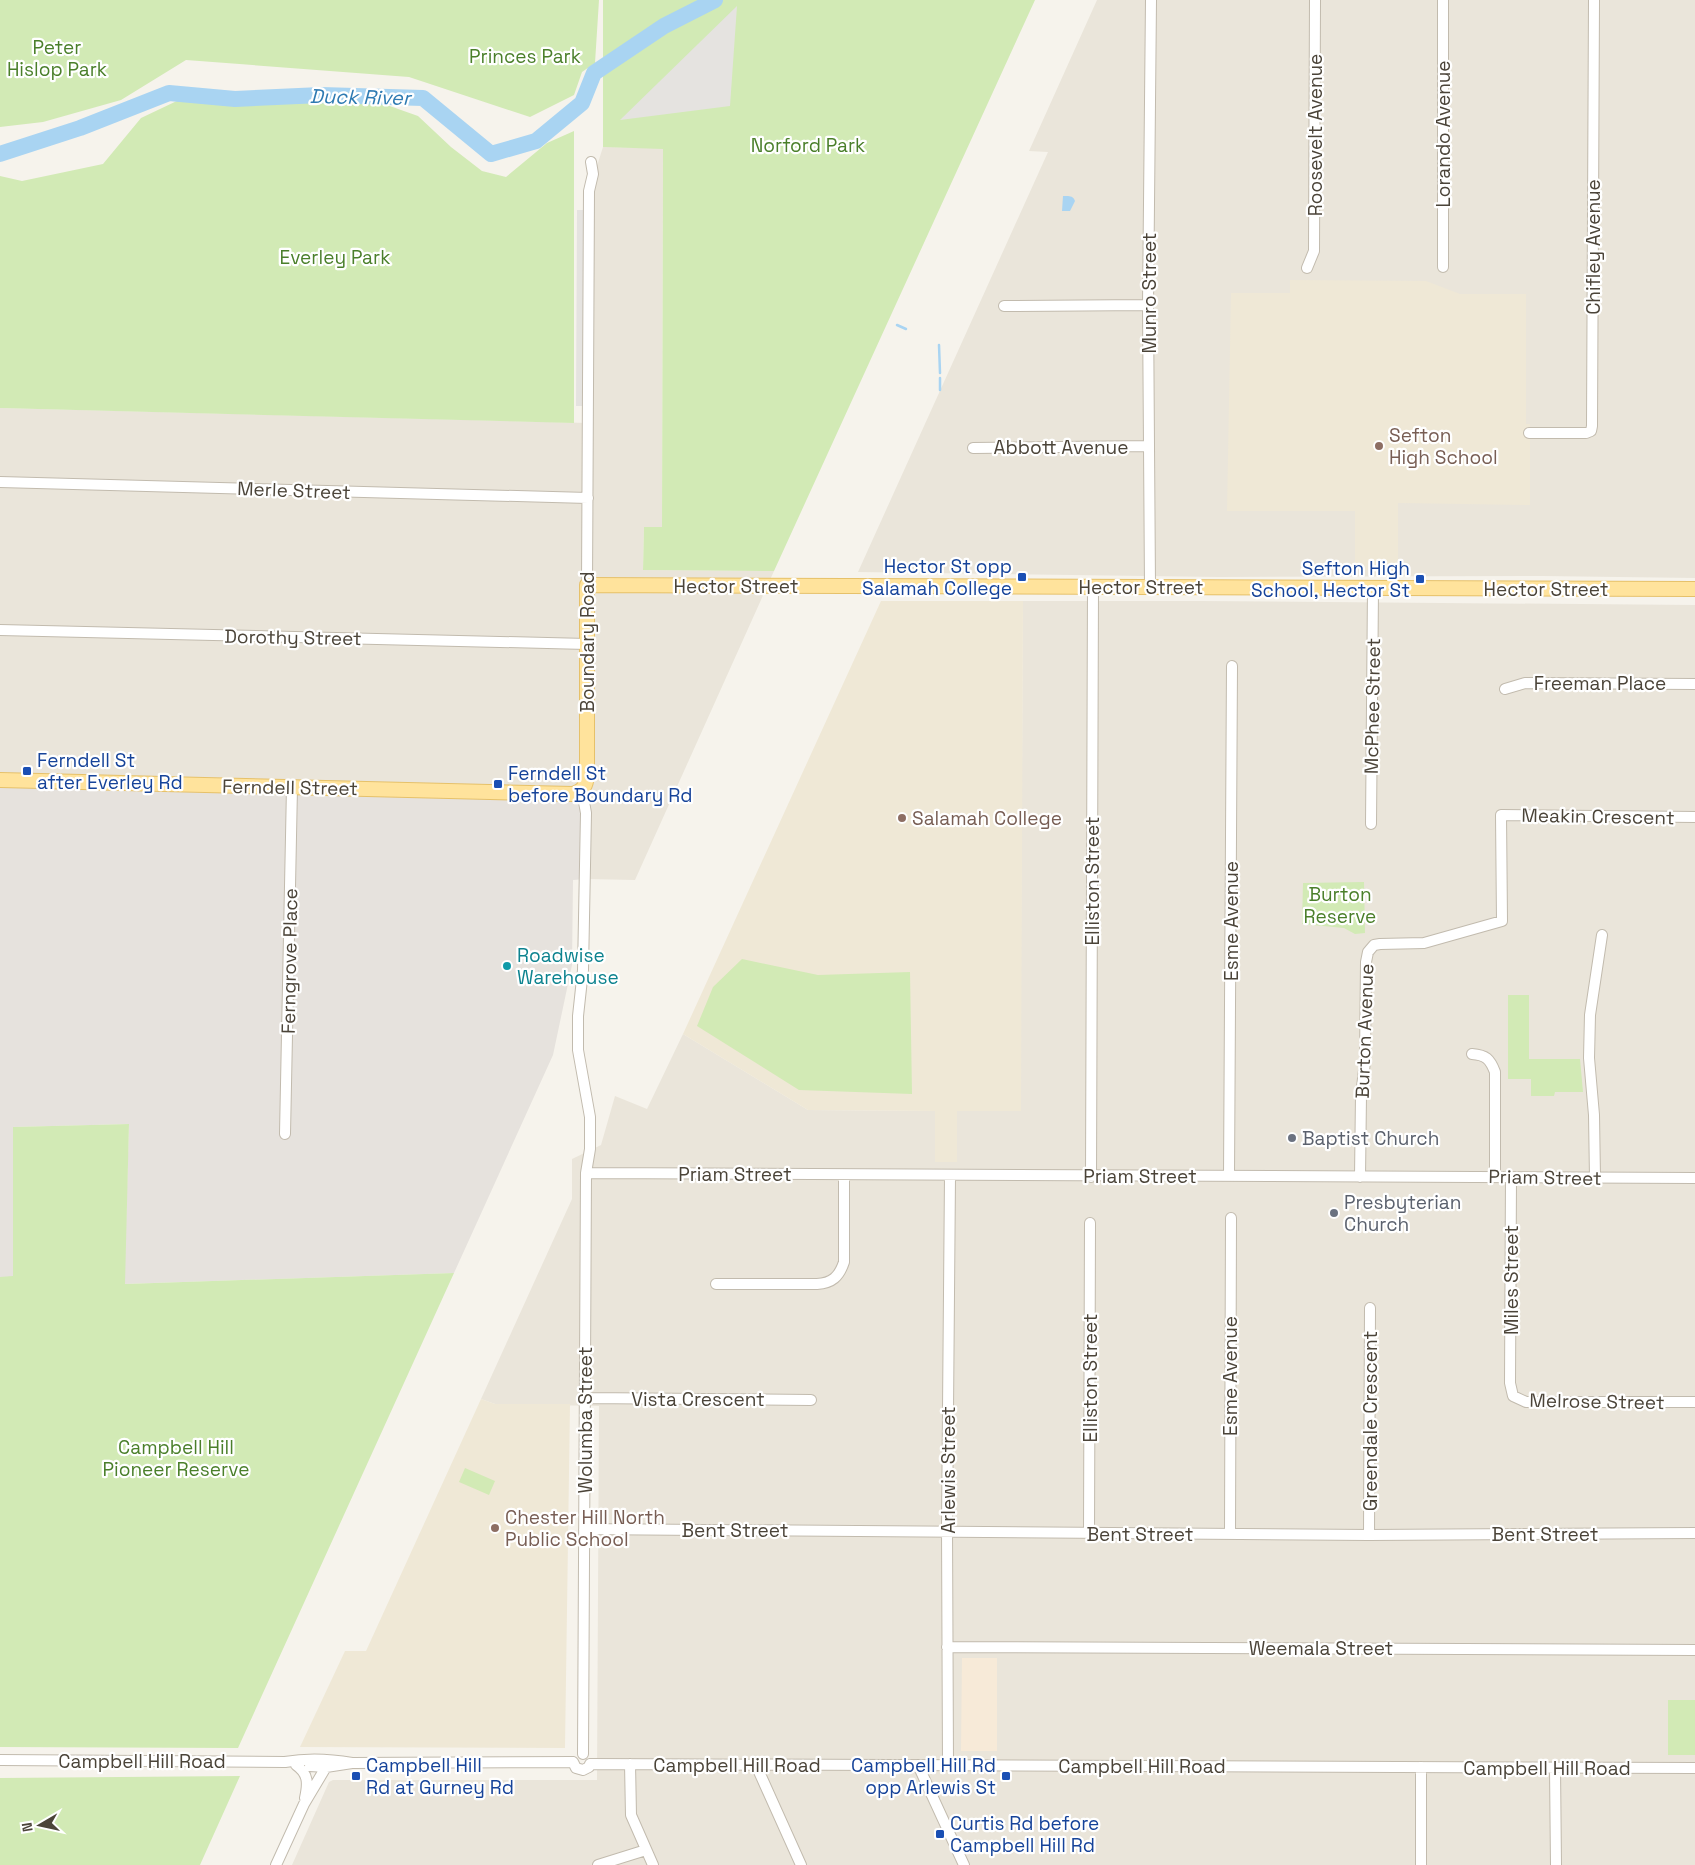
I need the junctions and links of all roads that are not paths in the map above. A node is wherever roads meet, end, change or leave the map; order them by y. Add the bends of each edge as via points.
1 (1151, 0) edge
2 (1315, 0) edge
3 (1443, 0) edge
4 (1594, 0) edge
5 (591, 162) dead end
6 (1443, 267) dead end
7 (1308, 268) dead end
8 (1148, 305) junction
9 (1004, 306) dead end
10 (1529, 434) dead end
11 (1149, 446) junction
12 (973, 448) dead end
13 (0, 482) edge
14 (588, 498) junction
15 (587, 585) junction
16 (1093, 586) junction
17 (1150, 586) junction
18 (1373, 588) junction
19 (1695, 589) edge
20 (0, 630) edge
21 (587, 644) junction
22 (1232, 666) dead end
23 (1695, 684) edge
24 (1505, 689) dead end
25 (0, 780) edge
26 (292, 787) junction
27 (579, 792) junction
28 (1501, 815) joint
29 (1695, 817) edge
30 (1371, 824) dead end
31 (1602, 935) dead end
32 (1472, 1054) dead end
33 (285, 1134) dead end
34 (586, 1174) junction
35 (844, 1175) junction
36 (950, 1176) junction
37 (1229, 1176) junction
38 (1495, 1176) junction
39 (1091, 1177) junction
40 (1360, 1177) junction
41 (1511, 1177) junction
42 (1595, 1178) junction
43 (1695, 1178) edge
44 (1231, 1218) dead end
45 (1090, 1223) dead end
46 (716, 1284) dead end
47 (1370, 1308) dead end
48 (1510, 1384) joint
49 (585, 1398) junction
50 (811, 1400) dead end
51 (1695, 1402) edge
52 (584, 1529) junction
53 (947, 1531) junction
54 (1695, 1533) edge
55 (1089, 1534) junction
56 (1230, 1534) junction
57 (1369, 1535) junction
58 (947, 1647) junction
59 (1695, 1650) edge
60 (583, 1754) junction
61 (0, 1760) edge
62 (285, 1762) junction
63 (573, 1762) junction
64 (352, 1763) junction
65 (590, 1764) junction
66 (630, 1764) junction
67 (296, 1765) junction
68 (756, 1765) junction
69 (918, 1765) junction
70 (948, 1765) junction
71 (326, 1767) junction
72 (1421, 1767) junction
73 (1555, 1768) junction
74 (1695, 1768) edge
75 (304, 1804) junction
76 (646, 1850) junction
77 (276, 1865) edge
78 (598, 1865) edge
79 (653, 1865) edge
80 (801, 1865) edge
81 (964, 1865) edge
82 (1421, 1865) edge
83 (1556, 1865) edge

1 - 8 street, Munro Street
2 - 7 street, Roosevelt Avenue via 1314,251
3 - 6 street, Lorando Avenue
4 - 10 street, Chifley Avenue via 1592,426 1591,431 1584,434
5 - 14 street, Boundary Road
8 - 9 street
8 - 11 street, Munro Street
11 - 12 street, Abbott Avenue
11 - 17 street, Munro Street
13 - 14 street, Merle Street
14 - 15 street, Boundary Road
15 - 16 main road, Hector Street
15 - 21 main road, Boundary Road
16 - 17 main road, Hector Street
16 - 39 street, Elliston Street
17 - 18 main road, Hector Street
18 - 19 main road, Hector Street
18 - 30 street, McPhee Street
20 - 21 street, Dorothy Street
21 - 27 main road, Boundary Road via 588,774 584,789
22 - 37 street, Esme Avenue
23 - 24 street, Freeman Place via 1525,683
25 - 26 main road, Ferndell Street
26 - 27 main road, Ferndell Street
26 - 33 street, Ferngrove Place
27 - 34 street, Wolumba Street via 586,813 584,970 578,1016 578,1050 590,1117
28 - 29 street, Meakin Crescent
28 - 40 street, Burton Avenue via 1502,921 1424,943 1380,944 1368,952
31 - 42 street via 1590,1015
32 - 38 street via 1486,1056 1495,1072
34 - 35 street, Priam Street
34 - 49 street, Wolumba Street
35 - 36 street, Priam Street
35 - 46 street via 844,1262 835,1278 817,1284
36 - 39 street, Priam Street
36 - 53 street, Arlewis Street
37 - 39 street, Priam Street
37 - 40 street, Priam Street
38 - 40 street, Priam Street
38 - 41 street, Priam Street
41 - 42 street, Priam Street
41 - 48 street, Miles Street
42 - 43 street, Priam Street
44 - 56 street, Esme Avenue
45 - 55 street, Elliston Street
47 - 57 street, Greendale Crescent
48 - 51 street, Melrose Street via 1513,1396 1526,1402
49 - 50 street, Vista Crescent
49 - 52 street, Wolumba Street
52 - 53 street, Bent Street
52 - 60 street, Wolumba Street
53 - 55 street, Bent Street
53 - 58 street, Arlewis Street
54 - 57 street, Bent Street
55 - 56 street, Bent Street
56 - 57 street, Bent Street
58 - 59 street, Weemala Street
58 - 70 street, Arlewis Street
60 - 63 street via 576,1756
60 - 65 street via 590,1758
61 - 62 street, Campbell Hill Road
62 - 64 street, Campbell Hill Road via 332,1759
62 - 67 street, Campbell Hill Road
63 - 64 street, Campbell Hill Road
63 - 65 street via 579,1770
64 - 71 street, Campbell Hill Road
65 - 66 street, Campbell Hill Road
66 - 68 street, Campbell Hill Road
66 - 76 street via 631,1816
67 - 71 street, Campbell Hill Road
67 - 75 street via 303,1770 308,1784
68 - 69 street, Campbell Hill Road
68 - 80 street
69 - 70 street, Campbell Hill Road
69 - 81 street
70 - 72 street, Campbell Hill Road
71 - 75 street
72 - 73 street, Campbell Hill Road
72 - 82 street
73 - 74 street, Campbell Hill Road
73 - 83 street
75 - 77 street
76 - 78 street
76 - 79 street

